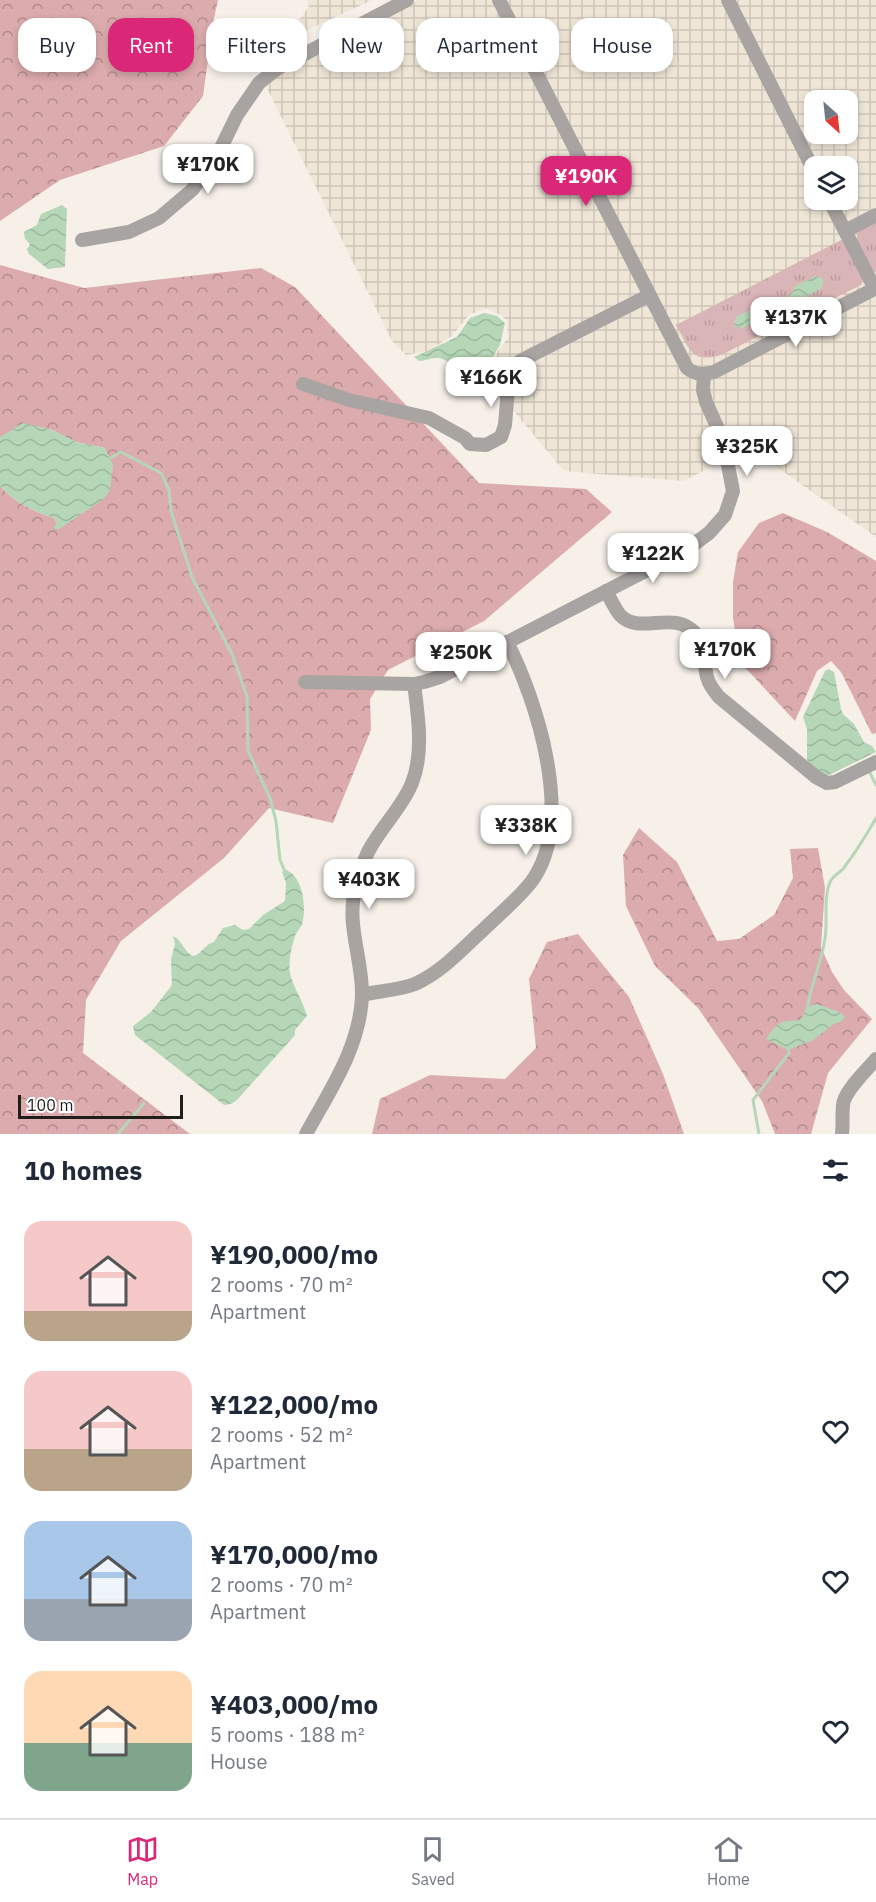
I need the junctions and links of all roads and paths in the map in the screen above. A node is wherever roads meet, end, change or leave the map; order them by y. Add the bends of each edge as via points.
1 (407, 0) edge
2 (499, 0) edge
3 (728, 0) edge
4 (806, 156) edge
5 (834, 210) edge
6 (876, 215) edge
7 (845, 231) junction
8 (82, 240) dead end
9 (875, 289) edge
10 (648, 296) junction
11 (704, 375) junction
12 (303, 384) dead end
13 (606, 591) junction
14 (507, 642) junction
15 (304, 682) dead end
16 (414, 684) junction
17 (870, 765) edge
18 (362, 995) junction
19 (876, 1059) edge
20 (306, 1134) edge
21 (842, 1134) edge

1 - 8 street via 278,68 259,83 237,115 217,156 192,190 159,218 129,232
2 - 10 street
3 - 4 street
5 - 7 street
6 - 7 street
7 - 9 street
9 - 11 street
10 - 11 street via 687,368
10 - 12 street via 520,361 509,376 501,437 486,445 470,444 429,418 349,400
11 - 13 street via 706,402 729,463 733,491 725,515 686,550
13 - 14 street
13 - 17 street via 620,615 631,622 671,621 695,633 706,654 707,678 719,697 816,777 827,783 835,782
14 - 16 street via 440,676
14 - 18 street via 528,687 546,750 551,806 549,841 534,878 437,972 414,984
15 - 16 street
16 - 18 street via 419,751 413,783 369,851 355,889 352,924
18 - 20 street via 349,1056
19 - 21 street via 847,1093

